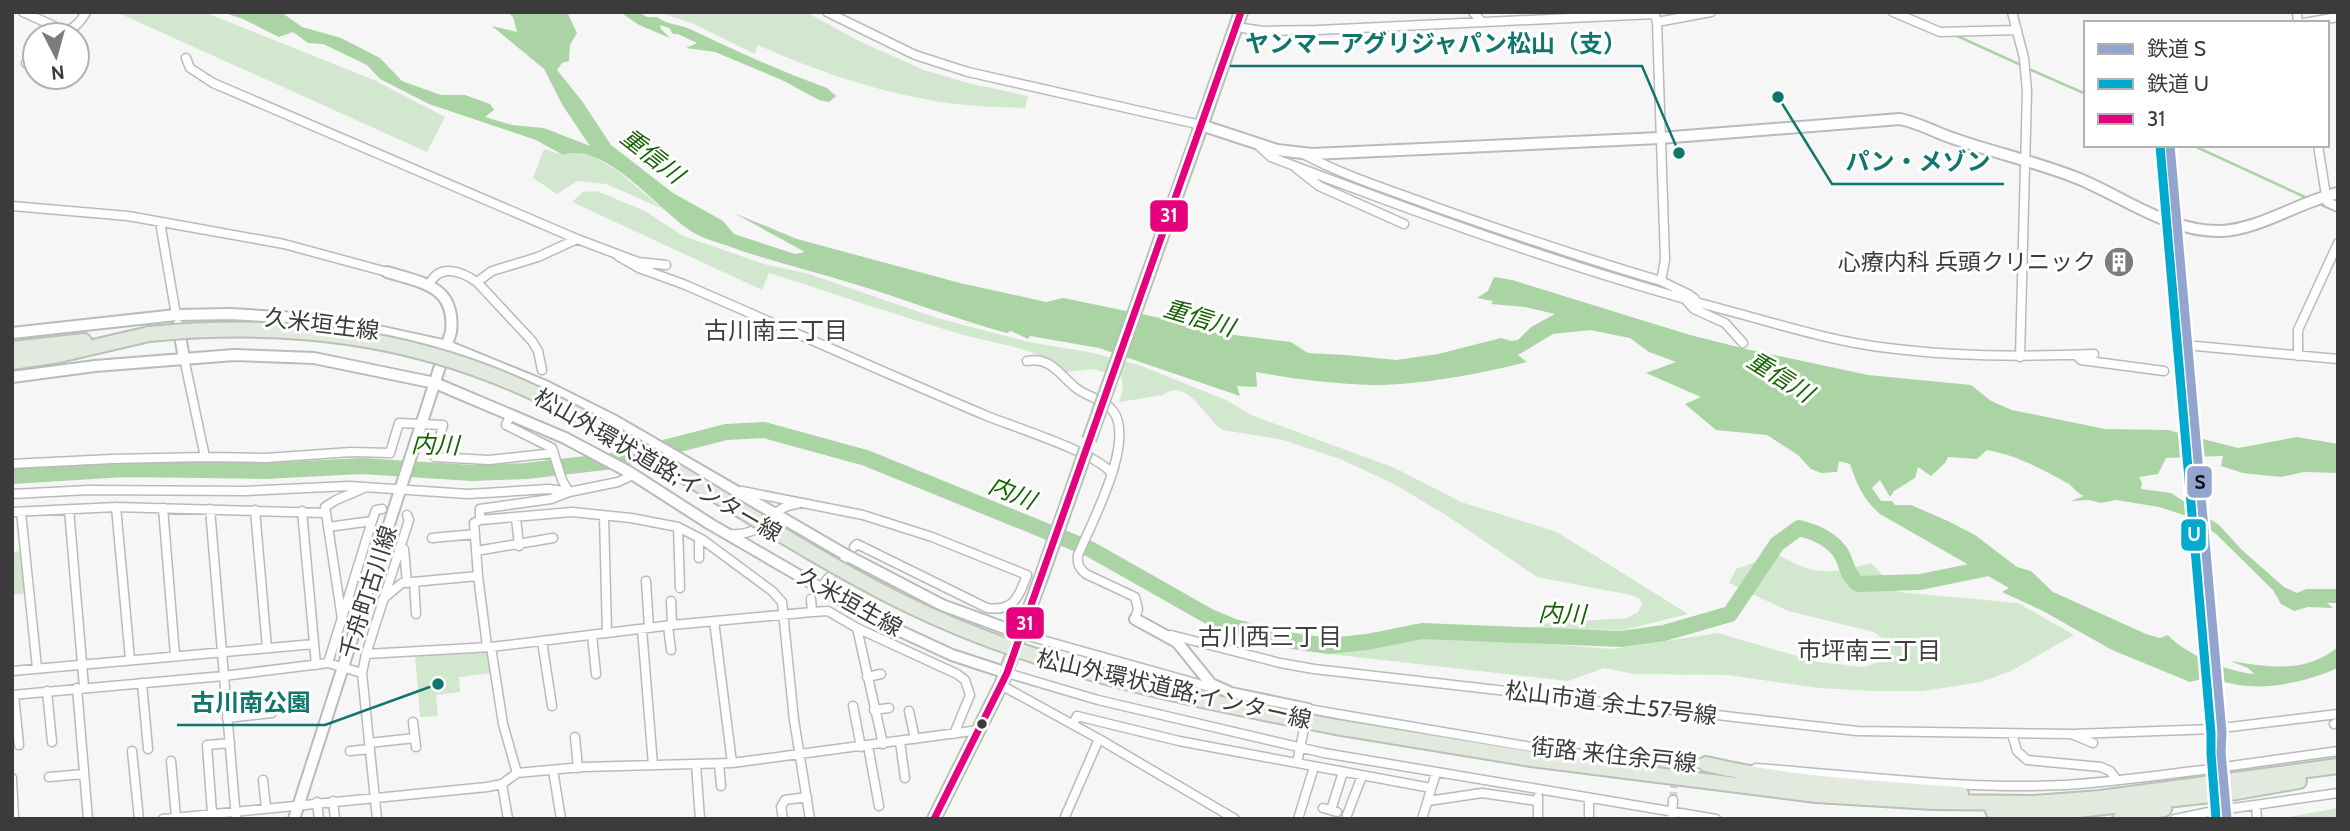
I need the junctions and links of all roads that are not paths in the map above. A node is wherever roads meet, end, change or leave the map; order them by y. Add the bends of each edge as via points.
1 (23, 12) edge
2 (827, 12) edge
3 (1241, 12) edge
4 (1473, 12) edge
5 (1711, 12) edge
6 (1893, 12) edge
7 (2012, 12) edge
8 (1655, 16) edge
9 (2338, 17) edge
10 (43, 21) edge
11 (1481, 21) junction
12 (2315, 21) edge
13 (1236, 27) junction
14 (2017, 30) junction
15 (186, 58) dead end
16 (1200, 129) junction
17 (1660, 138) junction
18 (1257, 144) junction
19 (2318, 147) edge
20 (1302, 153) junction
21 (2026, 159) junction
22 (1294, 165) junction
23 (2338, 193) edge
24 (2326, 196) junction
25 (12, 206) edge
26 (2338, 207) edge
27 (160, 222) junction
28 (1404, 224) dead end
29 (577, 239) junction
30 (2338, 243) edge
31 (618, 256) junction
32 (666, 265) dead end
33 (387, 272) joint
34 (1661, 281) junction
35 (477, 282) junction
36 (429, 285) junction
37 (1685, 299) junction
38 (1699, 303) junction
39 (176, 315) junction
40 (12, 333) edge
41 (149, 334) junction
42 (1743, 343) dead end
43 (447, 346) junction
44 (2196, 346) dead end
45 (12, 349) edge
46 (2094, 354) dead end
47 (2076, 355) junction
48 (2298, 356) junction
49 (184, 358) junction
50 (2020, 358) junction
51 (2338, 359) edge
52 (1027, 361) dead end
53 (12, 362) edge
54 (542, 370) dead end
55 (2164, 371) dead end
56 (12, 377) edge
57 (435, 383) junction
58 (511, 414) junction
59 (421, 428) junction
60 (554, 454) junction
61 (205, 457) junction
62 (12, 464) edge
63 (631, 474) junction
64 (1112, 474) junction
65 (376, 487) junction
66 (727, 487) junction
67 (402, 488) junction
68 (569, 492) junction
69 (12, 494) edge
70 (807, 502) junction
71 (116, 507) junction
72 (163, 508) junction
73 (69, 509) junction
74 (210, 509) junction
75 (382, 509) dead end
76 (256, 510) junction
77 (302, 511) junction
78 (17, 512) edge
79 (326, 513) junction
80 (776, 514) junction
81 (407, 515) dead end
82 (604, 516) junction
83 (479, 517) junction
84 (516, 518) junction
85 (372, 521) junction
86 (328, 527) junction
87 (678, 527) junction
88 (727, 533) junction
89 (475, 534) junction
90 (432, 538) dead end
91 (553, 538) dead end
92 (699, 538) junction
93 (519, 546) junction
94 (854, 547) dead end
95 (404, 549) dead end
96 (476, 551) junction
97 (699, 558) dead end
98 (843, 561) dead end
99 (478, 576) junction
100 (646, 581) dead end
101 (410, 582) junction
102 (825, 582) dead end
103 (680, 588) dead end
104 (811, 598) dead end
105 (383, 599) junction
106 (671, 601) dead end
107 (812, 612) junction
108 (416, 614) dead end
109 (785, 614) junction
110 (342, 618) junction
111 (1135, 619) joint
112 (714, 621) junction
113 (670, 625) junction
114 (645, 628) junction
115 (857, 628) junction
116 (1159, 631) junction
117 (607, 633) junction
118 (592, 635) junction
119 (1021, 635) junction
120 (542, 641) junction
121 (314, 643) junction
122 (489, 647) junction
123 (267, 648) junction
124 (671, 650) dead end
125 (221, 651) junction
126 (175, 654) junction
127 (366, 654) junction
128 (130, 659) junction
129 (328, 663) junction
130 (82, 664) junction
131 (316, 665) junction
132 (343, 667) junction
133 (37, 668) junction
134 (12, 671) edge
135 (362, 673) junction
136 (596, 674) dead end
137 (881, 674) dead end
138 (223, 676) junction
139 (867, 677) junction
140 (1004, 679) junction
141 (142, 683) junction
142 (81, 688) junction
143 (47, 691) junction
144 (1231, 693) junction
145 (13, 695) edge
146 (552, 706) dead end
147 (853, 706) dead end
148 (889, 708) dead end
149 (1308, 709) junction
150 (874, 710) junction
151 (909, 711) dead end
152 (272, 713) dead end
153 (2338, 713) edge
154 (227, 718) junction
155 (413, 722) dead end
156 (1073, 724) junction
157 (2230, 727) dead end
158 (2214, 729) dead end
159 (979, 730) junction
160 (954, 734) junction
161 (2012, 734) junction
162 (2071, 734) junction
163 (575, 737) dead end
164 (915, 739) junction
165 (1099, 739) junction
166 (52, 742) dead end
167 (900, 742) junction
168 (230, 743) junction
169 (2093, 743) dead end
170 (883, 744) junction
171 (19, 745) dead end
172 (370, 746) junction
173 (865, 746) junction
174 (1301, 747) junction
175 (148, 749) dead end
176 (132, 751) dead end
177 (349, 751) dead end
178 (2338, 751) edge
179 (800, 755) junction
180 (171, 761) dead end
181 (732, 763) junction
182 (1297, 763) junction
183 (696, 764) junction
184 (719, 764) junction
185 (1706, 764) junction
186 (653, 765) junction
187 (2231, 766) dead end
188 (2338, 766) edge
189 (1314, 767) junction
190 (578, 768) junction
191 (2219, 768) dead end
192 (553, 770) junction
193 (1343, 772) junction
194 (517, 773) junction
195 (1436, 773) junction
196 (85, 774) junction
197 (2338, 774) edge
198 (1362, 776) junction
199 (49, 777) dead end
200 (905, 778) dead end
201 (15, 780) edge
202 (263, 780) dead end
203 (2117, 780) junction
204 (502, 784) junction
205 (722, 786) dead end
206 (1431, 788) junction
207 (1539, 790) junction
208 (2165, 790) junction
209 (2237, 792) junction
210 (2338, 793) edge
211 (374, 796) junction
212 (807, 797) junction
213 (1589, 798) junction
214 (1673, 800) tunnel mouth
215 (332, 801) junction
216 (1428, 801) junction
217 (1537, 801) junction
218 (317, 802) junction
219 (1933, 802) junction
220 (299, 804) junction
221 (2256, 805) junction
222 (879, 806) dead end
223 (266, 808) junction
224 (1330, 810) dead end
225 (212, 813) junction
226 (235, 815) edge
227 (1347, 815) dead end
228 (1672, 815) edge
229 (176, 817) edge
230 (187, 817) edge
231 (15, 819) edge
232 (88, 819) edge
233 (139, 819) edge
234 (163, 819) edge
235 (294, 819) edge
236 (319, 819) edge
237 (335, 819) edge
238 (377, 819) edge
239 (508, 819) edge
240 (561, 819) edge
241 (700, 819) edge
242 (783, 819) edge
243 (810, 819) edge
244 (934, 819) edge
245 (1064, 819) edge
246 (1235, 819) edge
247 (1298, 819) edge
248 (1422, 819) edge
249 (1538, 819) edge
250 (1589, 819) edge
251 (1716, 819) edge
252 (2120, 819) edge
253 (2175, 819) edge
254 (2257, 819) edge

1 - 10 street
2 - 16 street via 915,55 968,72
3 - 13 main road
4 - 11 street
5 - 8 street
6 - 14 street via 1948,32
7 - 14 street
8 - 11 street
8 - 17 street
9 - 12 street
11 - 13 street via 1318,30
13 - 16 main road
14 - 21 street via 2026,75
15 - 29 street via 190,68 213,82
16 - 18 main road
16 - 119 main road, bridge
17 - 20 main road
17 - 21 main road via 1900,119
17 - 34 street via 1665,260
18 - 20 main road
18 - 22 street via 1271,157
19 - 24 street
20 - 34 street via 1337,172
21 - 24 main road via 2080,179 2151,215 2214,230 2234,229
21 - 50 street
22 - 28 street via 1319,186
22 - 37 street via 1532,252
23 - 24 main road
24 - 26 street via 2327,202
25 - 27 street
27 - 33 street via 284,244
27 - 39 street
29 - 31 street
29 - 35 street via 492,271
30 - 48 street via 2298,330
31 - 32 street
31 - 64 street via 1074,450
33 - 36 main road
34 - 38 street
35 - 36 street via 454,271 442,271
35 - 54 street via 531,341
36 - 43 main road via 442,294 451,310
37 - 38 street
37 - 42 street via 1694,309 1725,323
38 - 50 street via 1885,348
39 - 40 main road, 久米垣生線
39 - 43 main road, 久米垣生線 via 312,319
39 - 49 main road
41 - 45 highway, 松山外環状道路;インター線
41 - 53 highway, 松山外環状道路;インター線
41 - 219 highway, 松山外環状道路;インター線, bridge via 267,328 352,337 428,354 538,395 584,419 882,592 956,627 1093,674 1336,727 1544,761 1816,794
43 - 57 main road
43 - 66 main road, 久米垣生線 via 615,421
44 - 48 street
46 - 47 street
47 - 50 street
47 - 55 street via 2081,360
48 - 51 street
49 - 56 main road, 久米垣生線
49 - 57 main road, 久米垣生線 via 314,358
49 - 61 street
52 - 64 street via 1053,366 1075,387 1111,408 1120,438
57 - 58 main road, 久米垣生線
57 - 59 main road
58 - 60 street via 506,425
58 - 63 main road, 久米垣生線
59 - 60 street via 443,425 435,457 489,460
59 - 61 street via 399,423 390,453
59 - 67 main road, 千舟町古川線
60 - 68 street
61 - 62 street
63 - 68 street via 618,482
63 - 88 main road, 久米垣生線
64 - 111 street via 1078,561 1086,573 1135,597
65 - 67 street
65 - 69 street
65 - 79 street via 336,500 325,507
66 - 70 street
66 - 80 main road, 久米垣生線
67 - 68 street via 468,494
67 - 132 main road, 千舟町古川線
68 - 83 street via 480,509
70 - 80 street via 789,505
70 - 94 street via 932,537 1027,575 1018,598 997,610 857,544
71 - 72 street
71 - 73 street
71 - 128 street
72 - 74 street
72 - 126 street
73 - 78 street
73 - 130 street
74 - 76 street
74 - 125 street
75 - 85 street via 376,510
76 - 77 street
76 - 123 street
77 - 79 street
77 - 121 street
78 - 133 street
79 - 86 street
80 - 88 street via 755,531
80 - 119 main road, 久米垣生線 via 942,605
81 - 105 street
82 - 84 street via 572,512
82 - 87 street
82 - 117 street
83 - 84 street
83 - 89 street
84 - 93 street
85 - 86 street
85 - 110 street
86 - 110 street
87 - 92 street
87 - 103 street
88 - 140 main road, 久米垣生線 via 874,619
89 - 90 street
89 - 96 street
91 - 93 street
92 - 97 street
92 - 109 street via 772,591 782,601
93 - 96 street
95 - 101 street
96 - 99 street
98 - 102 street
99 - 101 street
99 - 122 street
100 - 114 street
101 - 105 street
101 - 108 street
104 - 107 street
105 - 127 street
106 - 113 street
107 - 109 street
107 - 115 street via 828,611
109 - 112 street
109 - 179 street
110 - 129 street
111 - 116 main road, 松山市道 余土57号線
112 - 113 street
112 - 181 street
113 - 114 street
113 - 124 street
114 - 117 street
114 - 186 street
115 - 139 street
115 - 160 street via 965,680 970,695
116 - 144 main road via 1177,642 1211,684
116 - 161 street, 松山市道 余土57号線 via 1314,669 1857,731
117 - 118 street
118 - 120 street
118 - 136 street
119 - 140 main road
119 - 144 street, 街路 来住余戸線
120 - 122 street
120 - 146 street
121 - 123 street
121 - 131 street
122 - 127 street
122 - 194 street
123 - 125 street
125 - 126 street
125 - 138 street
126 - 128 street
127 - 135 street
128 - 130 street
129 - 131 street
129 - 132 street
130 - 133 street
130 - 142 street
131 - 138 street
132 - 135 street
132 - 220 main road, 千舟町古川線
133 - 134 street
135 - 172 street
137 - 139 street
138 - 141 street
138 - 154 street
139 - 150 street
140 - 156 street
140 - 159 main road
140 - 174 street, 街路 来住余戸線
141 - 142 street
141 - 175 street
142 - 143 street
142 - 196 street
143 - 145 street
143 - 166 street
144 - 149 main road, 街路 来住余戸線
145 - 171 street
147 - 173 street
148 - 150 street
149 - 174 street
149 - 185 street, 街路 来住余戸線 via 1588,755 1676,766
150 - 170 street
151 - 164 street
152 - 154 street via 262,709
153 - 157 street
154 - 168 street
155 - 172 street via 415,743
156 - 165 street
156 - 182 street via 1077,716
158 - 162 street
159 - 160 street
159 - 244 main road
160 - 164 street
161 - 162 street, 松山市道 余土57号線
161 - 203 street via 2017,751 2027,760 2101,767
162 - 169 street, 松山市道 余土57号線
163 - 190 street
164 - 167 street
165 - 245 street
165 - 246 street
167 - 170 street
167 - 200 street
168 - 225 street via 207,746
168 - 226 street
170 - 173 street
172 - 177 street
172 - 211 street
173 - 179 street
173 - 222 street
174 - 182 street
174 - 195 street, 街路 来住余戸線
176 - 233 street
178 - 187 street
179 - 181 street
179 - 212 street
180 - 229 street
181 - 184 street
182 - 189 street
183 - 184 street
183 - 186 street
183 - 241 street
184 - 205 street
185 - 203 street, 街路 来住余戸線 via 2014,785
185 - 208 highway via 1792,781 1974,795 2033,797
186 - 190 street
188 - 208 highway, 松山外環状道路;インター線
189 - 193 street
189 - 247 street
190 - 192 street
191 - 203 street, 街路 来住余戸線
192 - 194 street
192 - 240 street
193 - 198 street
193 - 224 street
194 - 204 street
195 - 206 street
195 - 207 street, 街路 来住余戸線
196 - 199 street
196 - 232 street
197 - 209 highway, 松山外環状道路;インター線
198 - 206 street
198 - 227 street
201 - 231 street
202 - 223 street
204 - 211 street
204 - 239 street
206 - 216 street
207 - 213 street, 街路 来住余戸線
207 - 217 street
208 - 219 highway, 松山外環状道路;インター線 via 2034,803
209 - 219 highway, 松山外環状道路;インター線 via 2043,814
209 - 252 highway
210 - 221 street
211 - 215 street
211 - 238 street
212 - 242 street via 785,800
212 - 243 street
213 - 228 street, 街路 来住余戸線
213 - 250 street
214 - 228 street
215 - 218 street
215 - 237 street
216 - 217 street via 1482,793
216 - 248 street
217 - 249 street
218 - 220 street
218 - 236 street
220 - 223 street
220 - 235 main road, 千舟町古川線
221 - 253 street
221 - 254 street
223 - 226 street
225 - 226 street
225 - 230 street
228 - 251 street, 街路 来住余戸線
229 - 230 street
229 - 234 street

